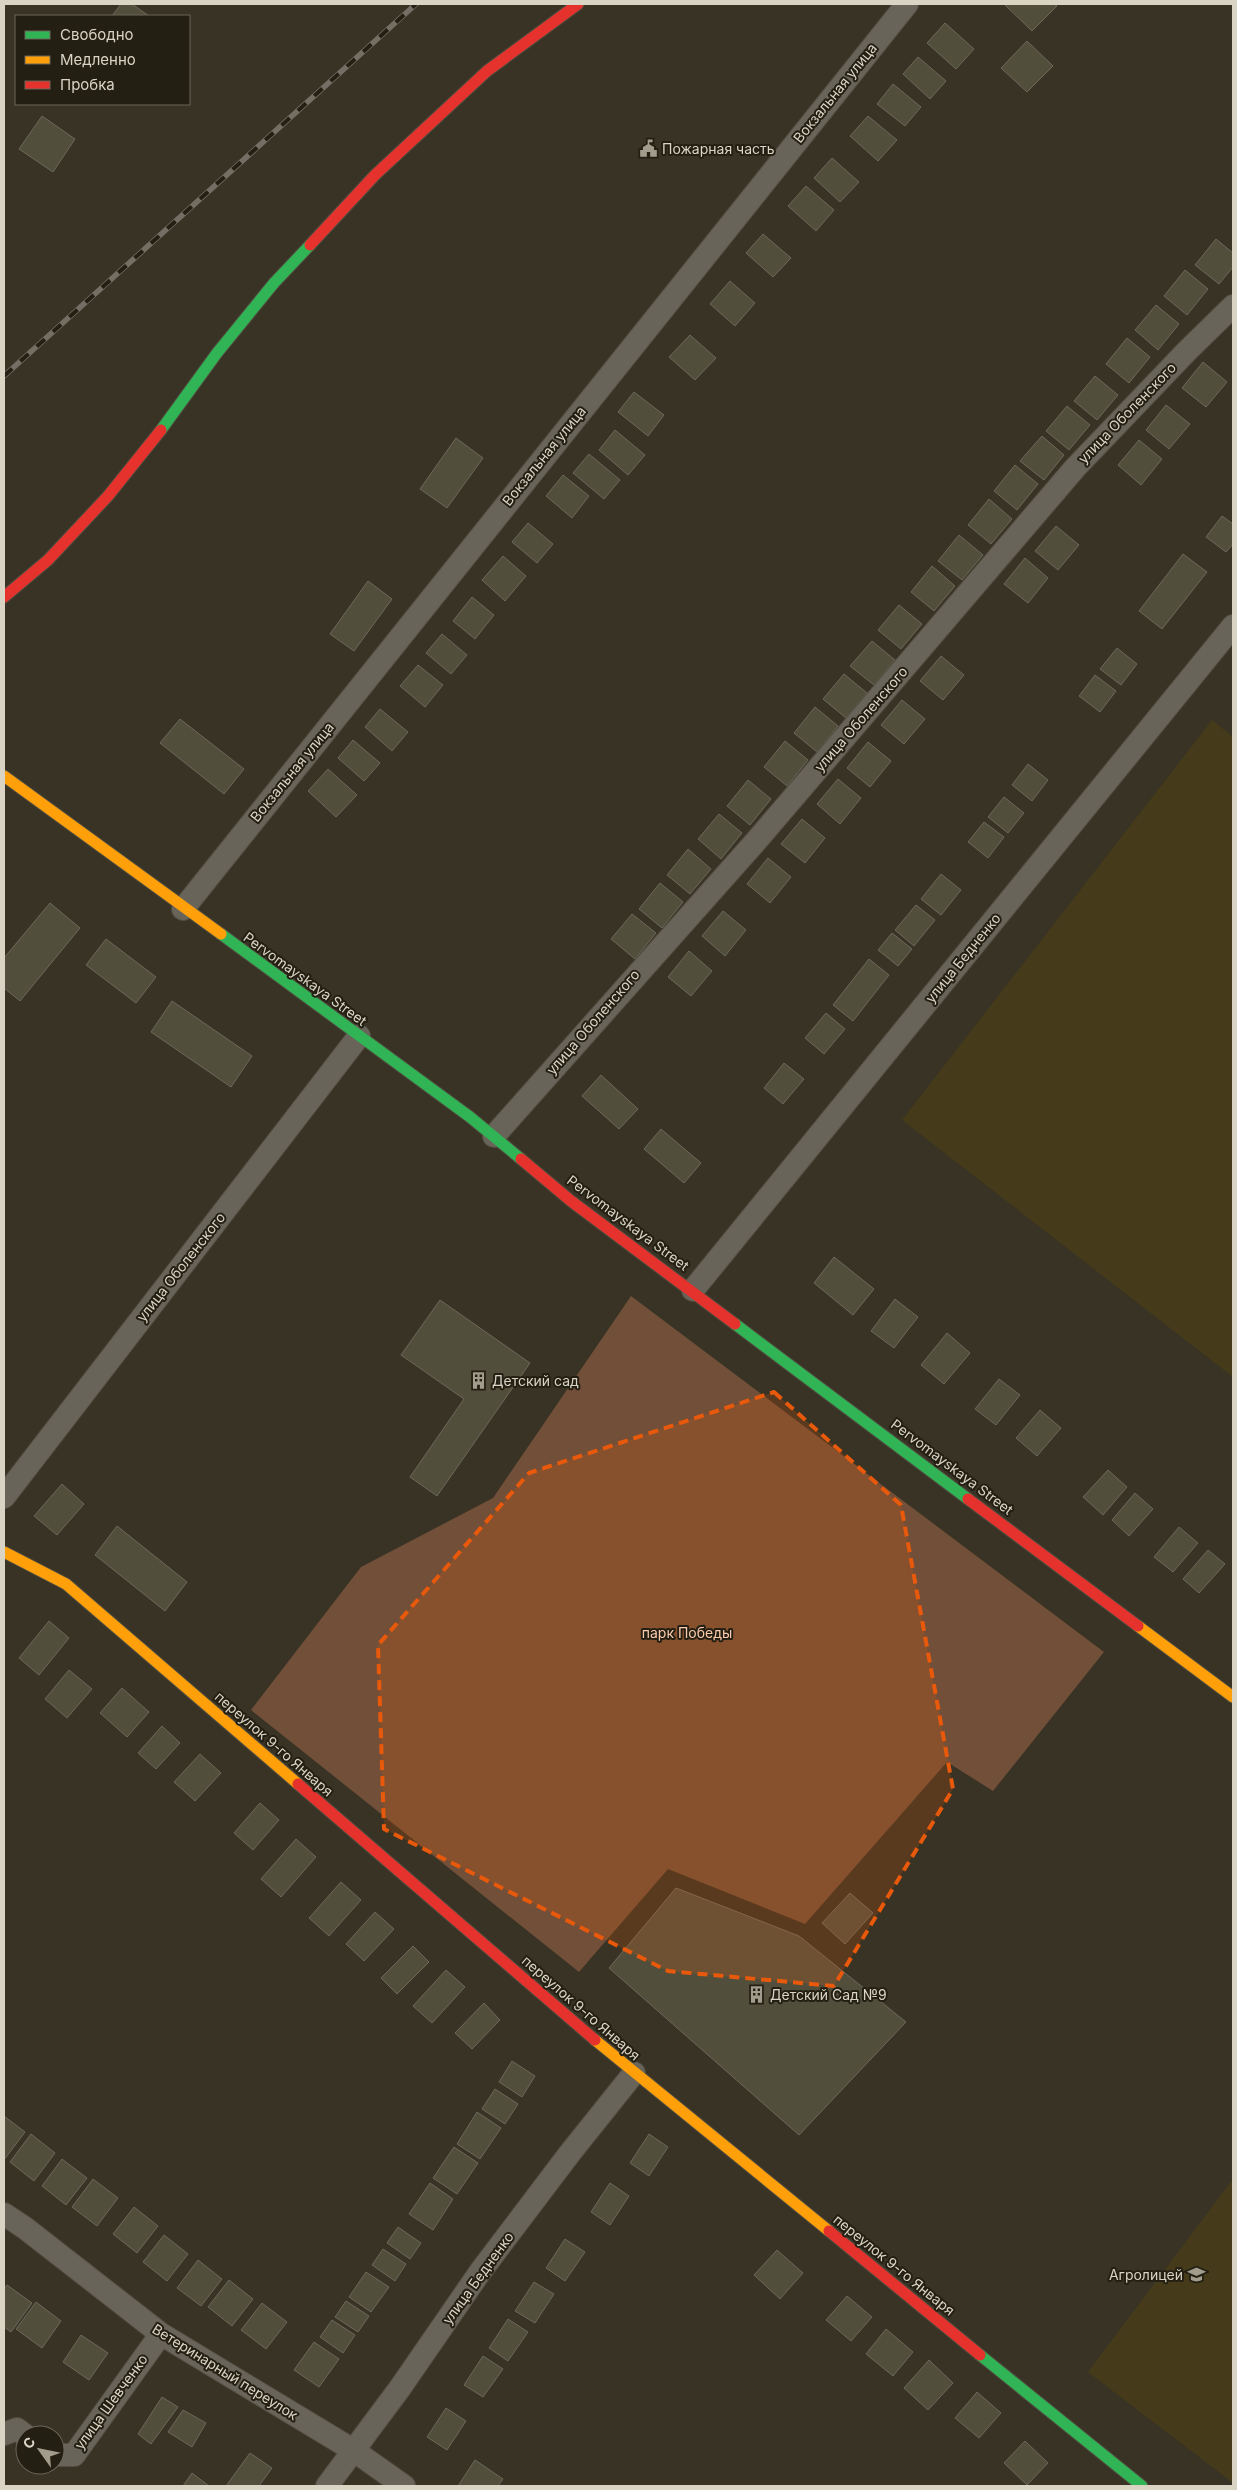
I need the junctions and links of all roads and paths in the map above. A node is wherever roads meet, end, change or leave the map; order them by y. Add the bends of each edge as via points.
1 (578, 4) edge
2 (907, 4) edge
3 (1233, 306) edge
4 (4, 597) edge
5 (1233, 626) edge
6 (4, 776) edge
7 (183, 909) junction
8 (359, 1036) junction
9 (494, 1136) junction
10 (693, 1290) junction
11 (4, 1497) edge
12 (4, 1552) edge
13 (1233, 1697) edge
14 (634, 2073) junction
15 (4, 2214) edge
16 (161, 2334) junction
17 (353, 2450) junction
18 (65, 2455) edge
19 (327, 2486) edge
20 (404, 2486) edge
21 (1142, 2486) edge

1 - 4 main road via 487,71 375,174 274,283 108,496 48,560
2 - 7 street, Вокзальная улица
3 - 9 street, улица Оболенского via 1075,468 757,840
5 - 10 street, улица Бедненко
6 - 7 main road, Pervomayskaya Street
7 - 8 main road, Pervomayskaya Street
8 - 9 main road, Pervomayskaya Street
8 - 11 street, улица Оболенского
9 - 10 main road, Pervomayskaya Street via 571,1201
10 - 13 main road, Pervomayskaya Street
12 - 14 main road, переулок 9-го Января via 66,1584
14 - 17 street, улица Бедненко via 480,2272
14 - 21 main road, переулок 9-го Января
15 - 16 street, Ветеринарный переулок
16 - 17 street, Ветеринарный переулок
16 - 18 street, улица Шевченко via 74,2455
17 - 19 street, улица Бедненко
17 - 20 street, Ветеринарный переулок

